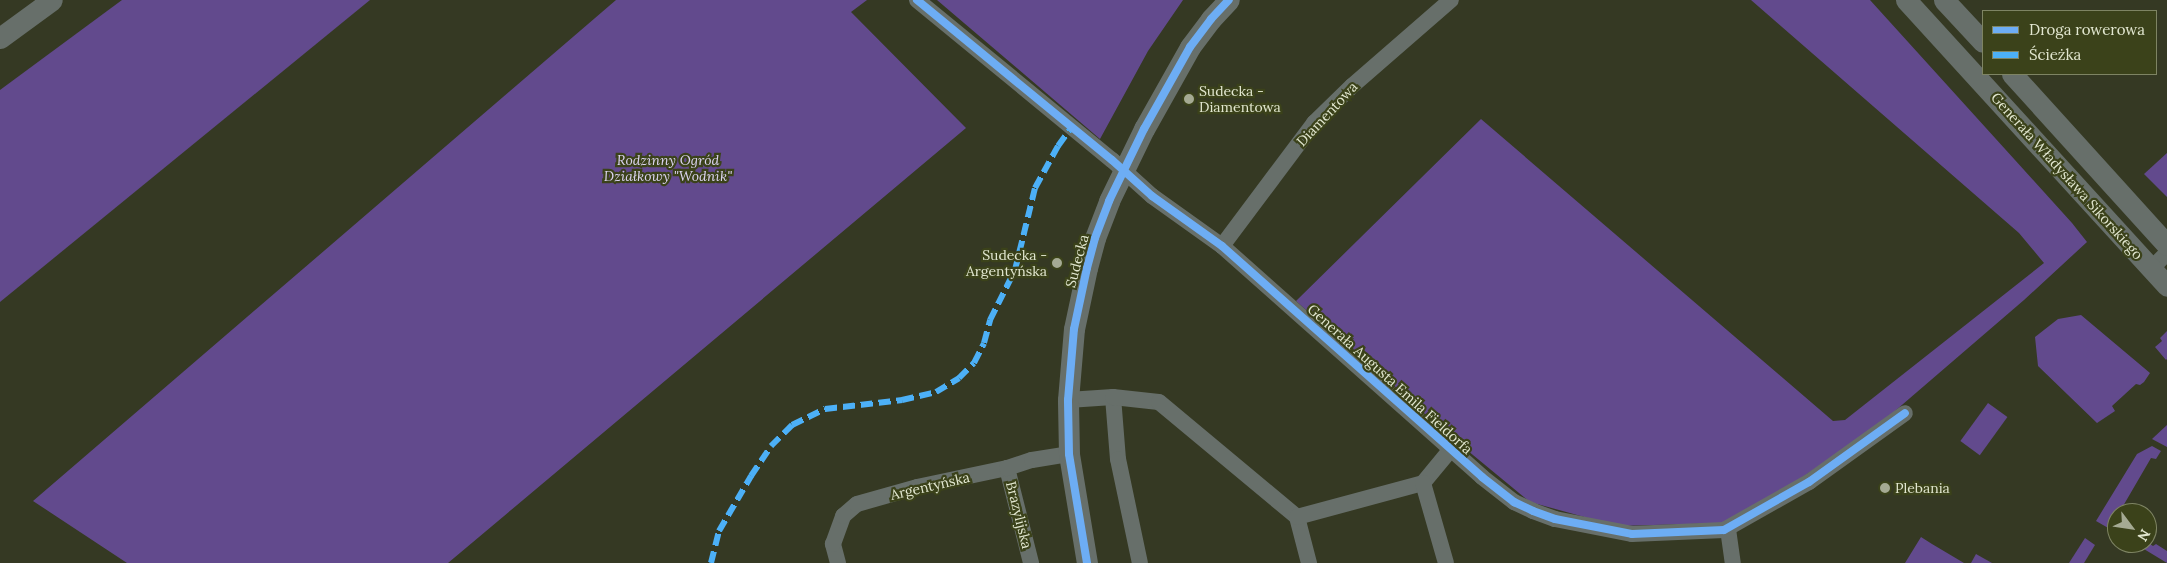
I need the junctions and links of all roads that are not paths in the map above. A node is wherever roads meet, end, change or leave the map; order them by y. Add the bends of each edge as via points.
1 (52, 0) edge
2 (917, 0) edge
3 (1229, 0) edge
4 (1451, 0) edge
5 (1906, 0) edge
6 (1944, 0) edge
7 (0, 38) edge
8 (1982, 41) edge
9 (2013, 75) edge
10 (1123, 170) junction
11 (2167, 245) edge
12 (1222, 246) junction
13 (2167, 254) edge
14 (2151, 269) junction
15 (2167, 286) edge
16 (1113, 397) junction
17 (1068, 400) junction
18 (1905, 413) dead end
19 (1451, 450) junction
20 (1069, 454) junction
21 (1007, 468) junction
22 (1423, 483) junction
23 (1297, 517) junction
24 (1728, 529) junction
25 (838, 563) edge
26 (1031, 563) edge
27 (1087, 563) edge
28 (1140, 563) edge
29 (1309, 563) edge
30 (1446, 563) edge
31 (1733, 563) edge

1 - 7 street
2 - 10 street, Generała Augusta Emila Fieldorfa
3 - 10 street, Sudecka via 1190,47
4 - 12 street, Diamentowa via 1314,123
5 - 14 street, Generała Władysława Sikorskiego
6 - 8 street
9 - 11 street, Generała Władysława Sikorskiego
10 - 12 street, Generała Augusta Emila Fieldorfa via 1152,196
10 - 17 street, Sudecka via 1095,238 1087,268 1074,329
12 - 19 street, Generała Augusta Emila Fieldorfa
13 - 14 street
14 - 15 street, Generała Władysława Sikorskiego
16 - 17 street
16 - 23 street via 1159,402
16 - 28 street via 1118,459
17 - 20 street, Sudecka
18 - 24 street, Generała Augusta Emila Fieldorfa via 1809,482
19 - 22 street
19 - 24 street, Generała Augusta Emila Fieldorfa via 1514,502 1555,519 1632,534
20 - 21 street, Argentyńska
20 - 27 street, Sudecka
21 - 25 street, Argentyńska via 917,487 857,504 844,516 833,544
21 - 26 street, Brazylijska
22 - 23 street
22 - 30 street
23 - 29 street
24 - 31 street

